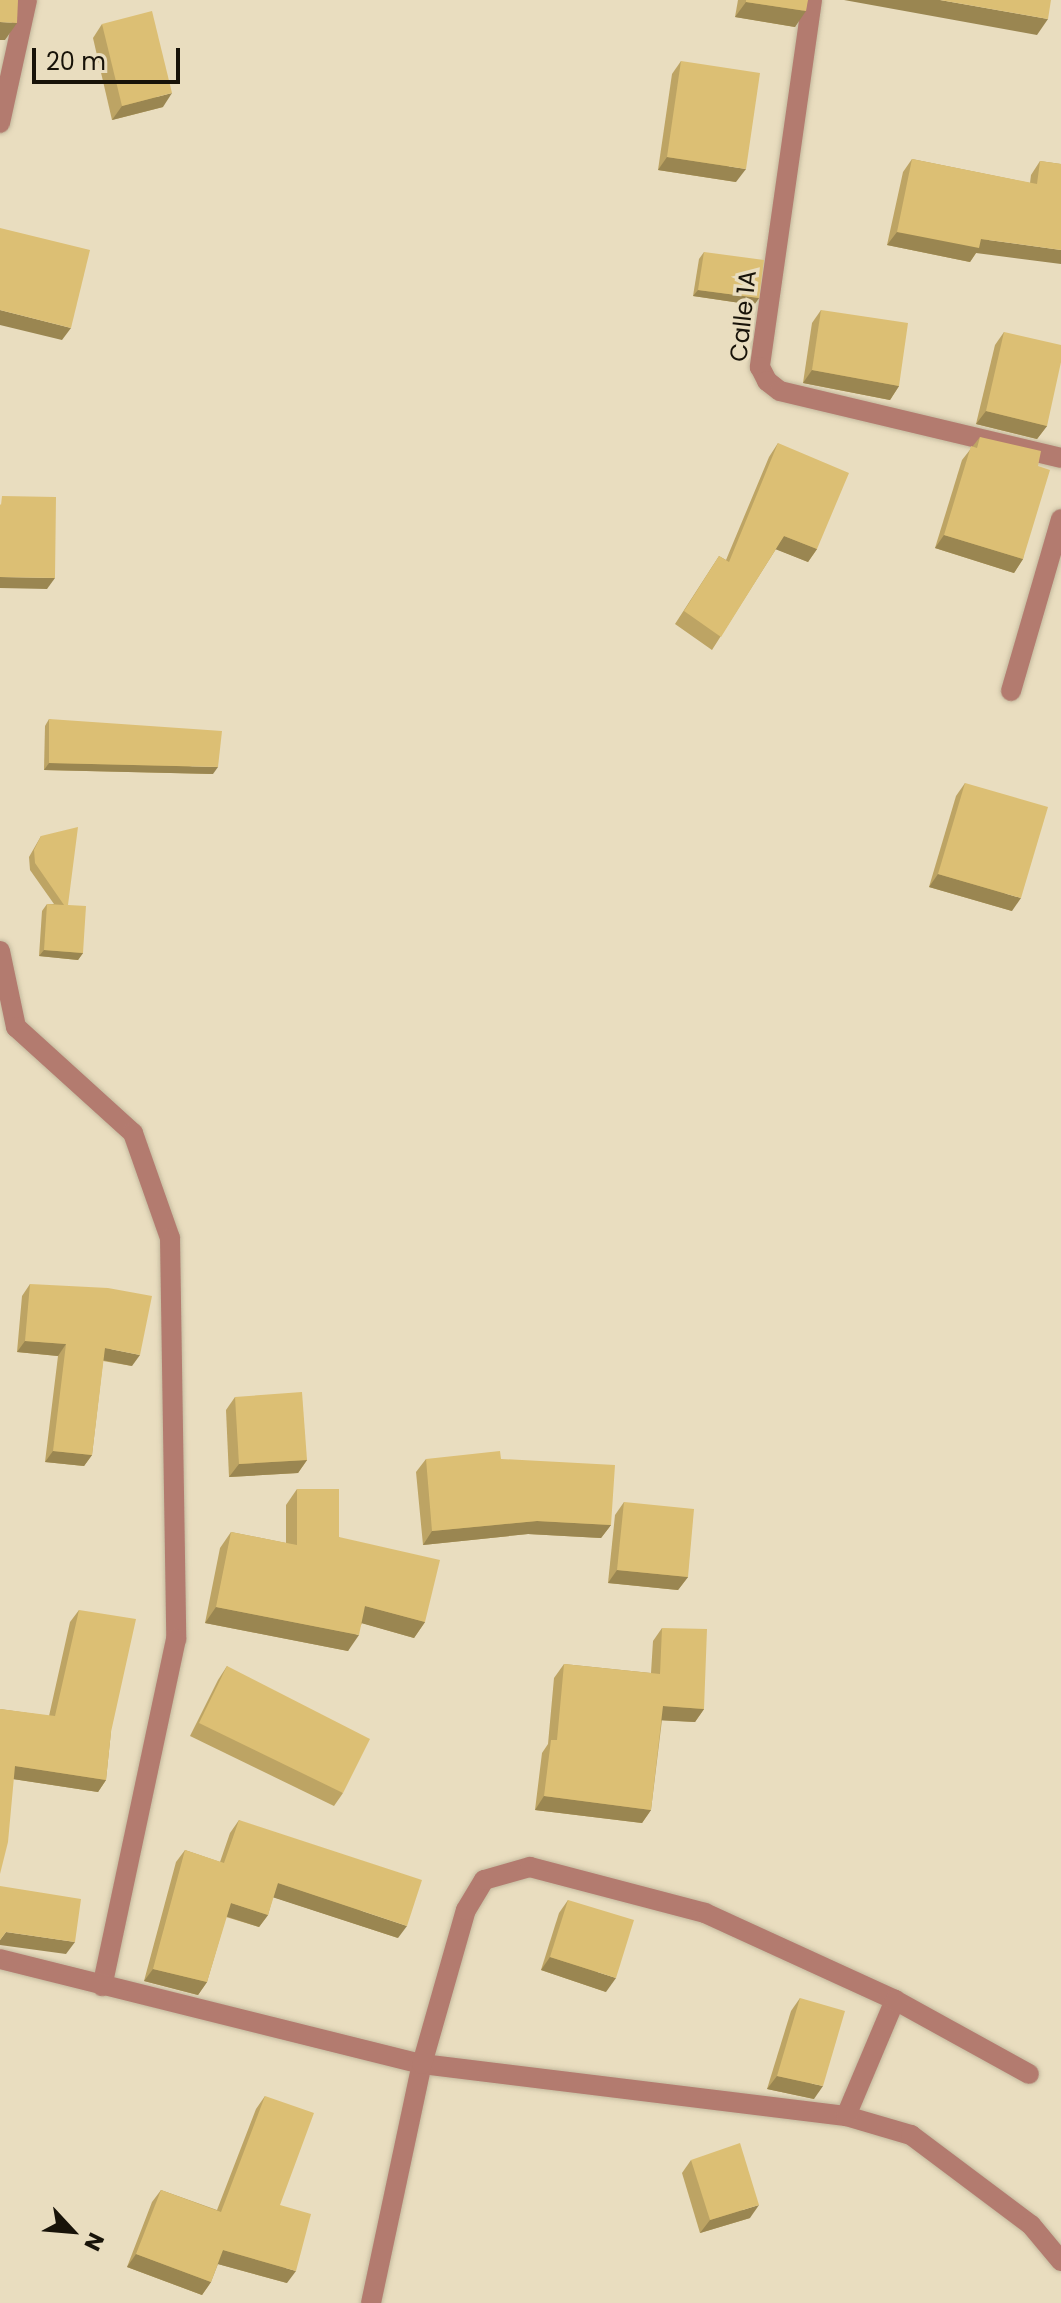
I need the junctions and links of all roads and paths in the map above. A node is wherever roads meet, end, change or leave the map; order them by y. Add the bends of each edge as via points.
1 (27, 0) edge
2 (812, 0) edge
3 (0, 123) edge
4 (1061, 458) edge
5 (1061, 519) edge
6 (1011, 691) dead end
7 (0, 951) edge
8 (0, 1959) edge
9 (102, 1986) junction
10 (895, 2000) junction
11 (422, 2064) junction
12 (1029, 2074) dead end
13 (846, 2116) junction
14 (1061, 2261) edge
15 (371, 2303) edge

1 - 3 street
2 - 4 street, Calle 1A via 760,367 767,381 780,391
5 - 6 street
7 - 9 street via 16,1027 133,1133 170,1238 176,1639
8 - 9 street
9 - 11 street
10 - 11 street via 705,1913 530,1867 484,1880 466,1910
10 - 12 street
10 - 13 street
11 - 13 street
11 - 15 street
13 - 14 street via 911,2135 1031,2225

